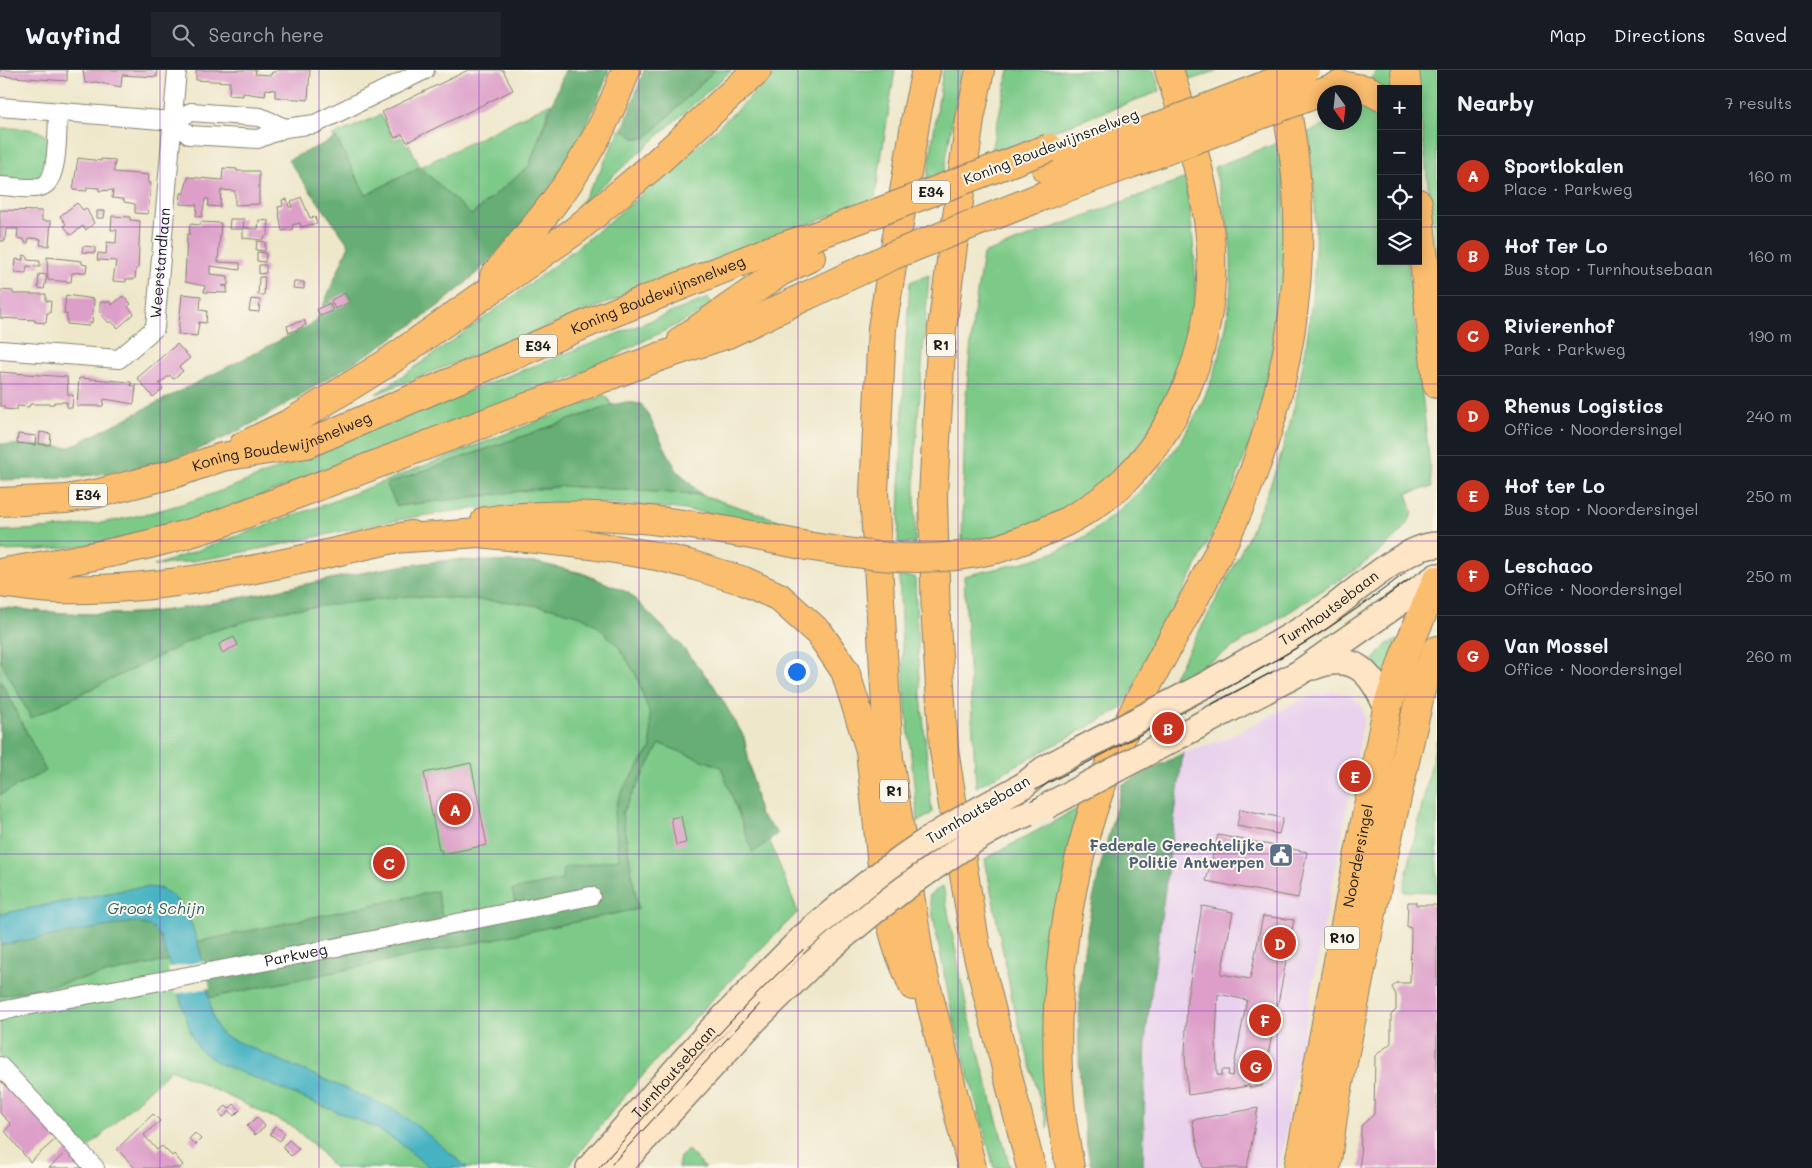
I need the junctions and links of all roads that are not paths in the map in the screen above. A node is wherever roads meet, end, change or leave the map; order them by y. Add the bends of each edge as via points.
1 (178, 70) edge
2 (425, 70) edge
3 (626, 70) edge
4 (757, 70) edge
5 (926, 70) edge
6 (980, 70) edge
7 (1169, 70) edge
8 (1253, 70) edge
9 (1277, 70) edge
10 (1305, 70) edge
11 (1405, 70) edge
12 (1353, 81) edge
13 (1407, 85) edge
14 (1377, 95) edge
15 (0, 107) edge
16 (58, 113) junction
17 (173, 121) junction
18 (1124, 142) junction
19 (0, 186) edge
20 (1420, 220) edge
21 (811, 247) junction
22 (469, 306) junction
23 (0, 350) edge
24 (659, 357) junction
25 (1437, 384) edge
26 (222, 457) junction
27 (0, 502) edge
28 (393, 538) junction
29 (1437, 545) edge
30 (0, 573) edge
31 (1437, 576) edge
32 (1437, 580) edge
33 (0, 583) edge
34 (1437, 650) edge
35 (1299, 673) junction
36 (1387, 708) junction
37 (591, 896) dead end
38 (0, 1011) edge
39 (0, 1066) edge
40 (950, 1080) junction
41 (95, 1168) edge
42 (590, 1168) edge
43 (618, 1168) edge
44 (972, 1168) edge
45 (1031, 1168) edge
46 (1070, 1168) edge
47 (1298, 1168) edge
48 (1326, 1168) edge

1 - 17 street, Weerstandlaan
2 - 17 street via 315,124 285,128 258,139 189,134
3 - 22 main road via 607,120 582,164
4 - 22 main road via 576,230
5 - 40 main road, R1 via 882,328 874,493 889,759 920,960
6 - 45 main road, R1 via 942,328 933,496 936,623 944,750 976,948
7 - 28 main road, bridge via 1200,181 1211,249 1205,335 1192,375 1157,442 1124,481 1081,513 1054,528 997,549 964,557 907,560 807,546 675,521 576,515 501,519
8 - 18 main road, Koning Boudewijnsnelweg / E34
9 - 46 main road via 1290,124 1298,218 1294,315 1287,356 1266,440 1248,487 1225,539 1128,726 1100,790 1084,844 1068,914 1057,1031 1061,1114
10 - 18 main road, E34, bridge
11 - 13 main road
12 - 14 main road
12 - 18 main road, E34, bridge
15 - 16 street
16 - 17 street
16 - 19 street via 54,171 48,182 37,188
17 - 23 street, Weerstandlaan via 155,328 119,359
18 - 21 main road, Koning Boudewijnsnelweg / E34, bridge via 1048,158
18 - 24 main road, E34, bridge via 1043,196 902,252 728,334
20 - 25 main road
21 - 24 main road, E34
21 - 26 main road, Koning Boudewijnsnelweg / E34 via 753,257 600,318 307,444
22 - 26 main road via 384,365 292,422
24 - 30 main road, E34 via 285,501 170,541
26 - 27 main road, Koning Boudewijnsnelweg / E34 via 173,474 99,493 66,499
28 - 33 main road via 269,567 183,581 116,588 52,589
28 - 40 main road via 479,533 656,556 744,581 779,597 820,634 845,671 870,750 886,905 898,948
29 - 42 main road, Turnhoutsebaan, bridge via 1418,548 1319,618 1205,684 1044,769 1024,785 938,833 901,858 803,937 709,1032
31 - 35 main road, Turnhoutsebaan
32 - 36 main road, Noordersingel / R10 via 1405,654
34 - 48 main road, Noordersingel / R10 via 1422,686 1379,877 1334,1109
35 - 36 main road via 1327,662 1348,661 1371,679
35 - 43 main road, Turnhoutsebaan, bridge via 1038,809 1002,824 874,910 754,1021
36 - 47 main road, Noordersingel / R10
37 - 38 street, Parkweg
39 - 41 street
40 - 44 main road, R1

